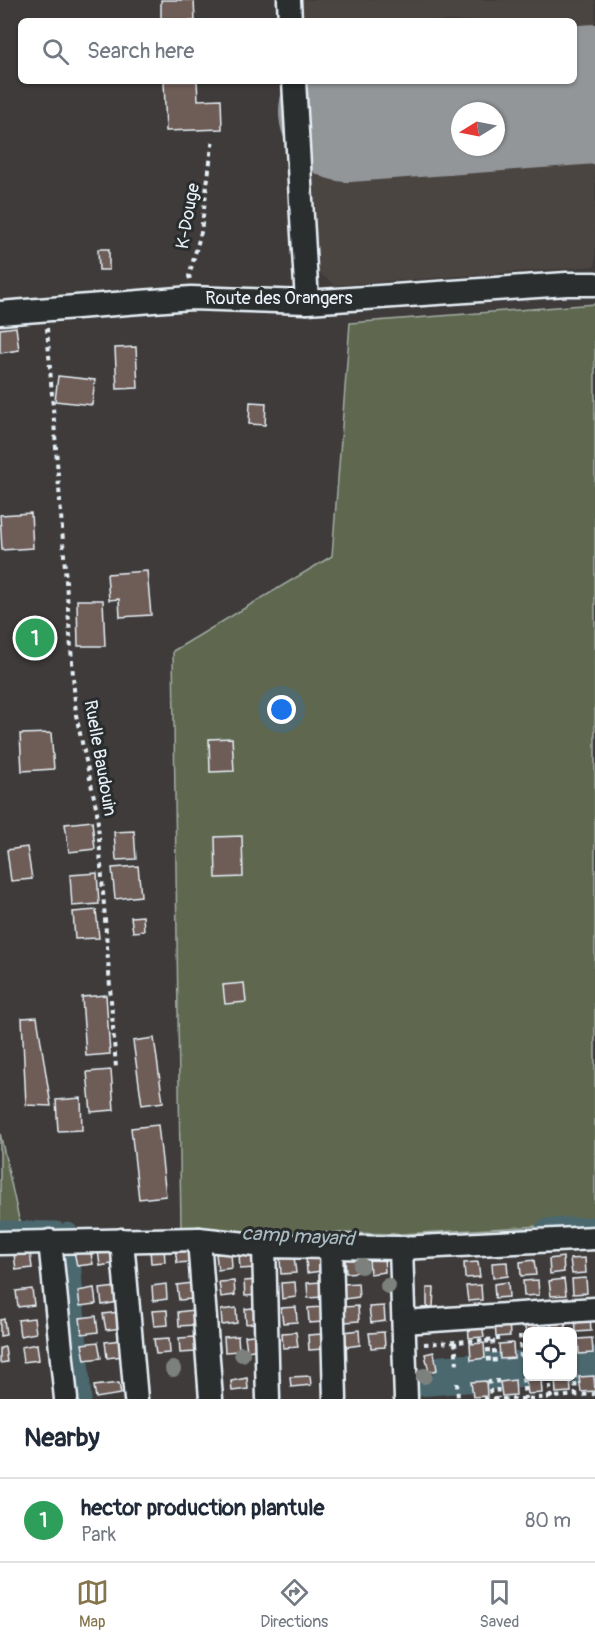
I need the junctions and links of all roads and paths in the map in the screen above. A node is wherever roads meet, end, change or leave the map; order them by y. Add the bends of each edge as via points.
1 (289, 0) edge
2 (290, 18) edge
3 (294, 84) edge
4 (213, 138) dead end
5 (595, 284) edge
6 (191, 298) junction
7 (307, 302) junction
8 (46, 309) junction
9 (0, 313) edge
10 (116, 1068) dead end
11 (595, 1238) edge
12 (199, 1239) junction
13 (122, 1240) junction
14 (61, 1241) junction
15 (0, 1243) edge
16 (264, 1246) junction
17 (332, 1246) junction
18 (401, 1248) junction
19 (595, 1309) edge
20 (404, 1322) junction
21 (519, 1327) dead end
22 (492, 1329) dead end
23 (486, 1330) dead end
24 (455, 1332) dead end
25 (522, 1361) dead end
26 (489, 1362) dead end
27 (495, 1363) dead end
28 (457, 1365) dead end
29 (497, 1379) dead end
30 (489, 1380) dead end
31 (523, 1381) edge
32 (549, 1381) edge
33 (575, 1381) edge
34 (457, 1383) dead end
35 (595, 1394) edge
36 (576, 1397) edge
37 (551, 1398) edge
38 (66, 1399) edge
39 (136, 1399) edge
40 (211, 1399) edge
41 (268, 1399) edge
42 (335, 1399) edge
43 (406, 1399) edge
44 (458, 1399) edge
45 (484, 1399) edge
46 (491, 1399) edge
47 (498, 1399) edge
48 (525, 1399) edge

1 - 2 street
3 - 7 street
4 - 6 path, K-Douge via 201,232 189,276
5 - 7 street, Route des Orangers
6 - 7 street, Route des Orangers
6 - 8 street, Route des Orangers
8 - 9 street, Route des Orangers
8 - 10 path, Ruelle Baudouin via 76,715 97,811
11 - 18 street
12 - 13 street
12 - 16 street
12 - 40 street
13 - 14 street
13 - 39 street
14 - 15 street
14 - 38 street
16 - 17 street
16 - 41 street
17 - 18 street
17 - 42 street
18 - 20 street
19 - 20 street
20 - 43 street
21 - 25 path
22 - 27 path
23 - 26 path
24 - 28 path
29 - 47 path
30 - 46 path
31 - 48 path
32 - 37 path
33 - 36 path
34 - 44 path
35 - 36 path
36 - 37 path
37 - 48 path
45 - 46 path
46 - 47 path
47 - 48 path

